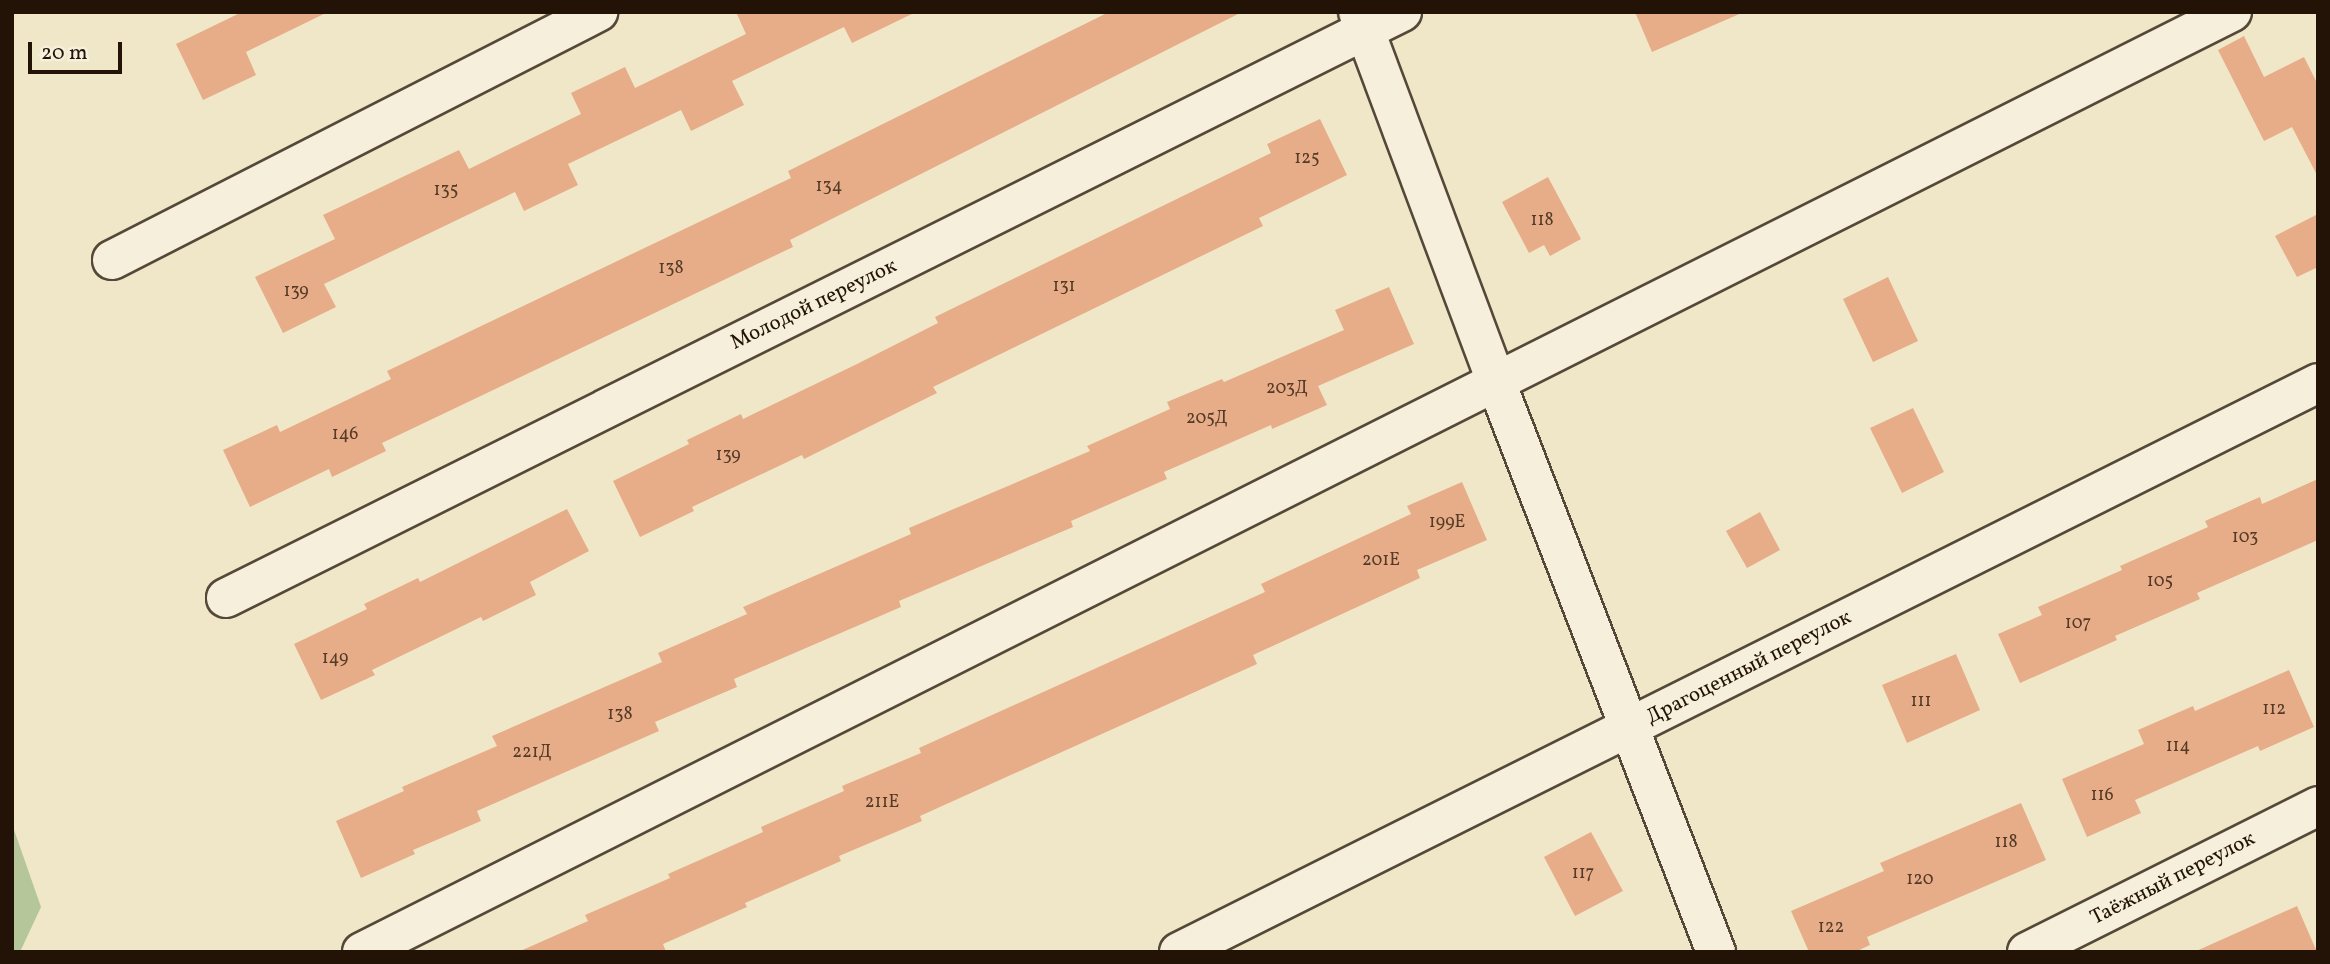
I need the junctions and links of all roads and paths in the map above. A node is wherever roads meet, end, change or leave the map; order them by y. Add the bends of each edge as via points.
1 (598, 12) edge
2 (1402, 12) edge
3 (2232, 12) edge
4 (1362, 21) edge
5 (112, 260) dead end
6 (1496, 382) junction
7 (2318, 383) edge
8 (226, 598) dead end
9 (1629, 727) junction
10 (2318, 806) edge
11 (362, 952) edge
12 (1179, 952) edge
13 (1716, 952) edge
14 (2027, 952) edge

1 - 5 street
2 - 4 street, Молодой переулок
3 - 6 street
4 - 6 street
4 - 8 street, Молодой переулок
6 - 9 street
6 - 11 street
7 - 9 street, Драгоценный переулок
9 - 12 street, Драгоценный переулок
9 - 13 street
10 - 14 street, Таёжный переулок

